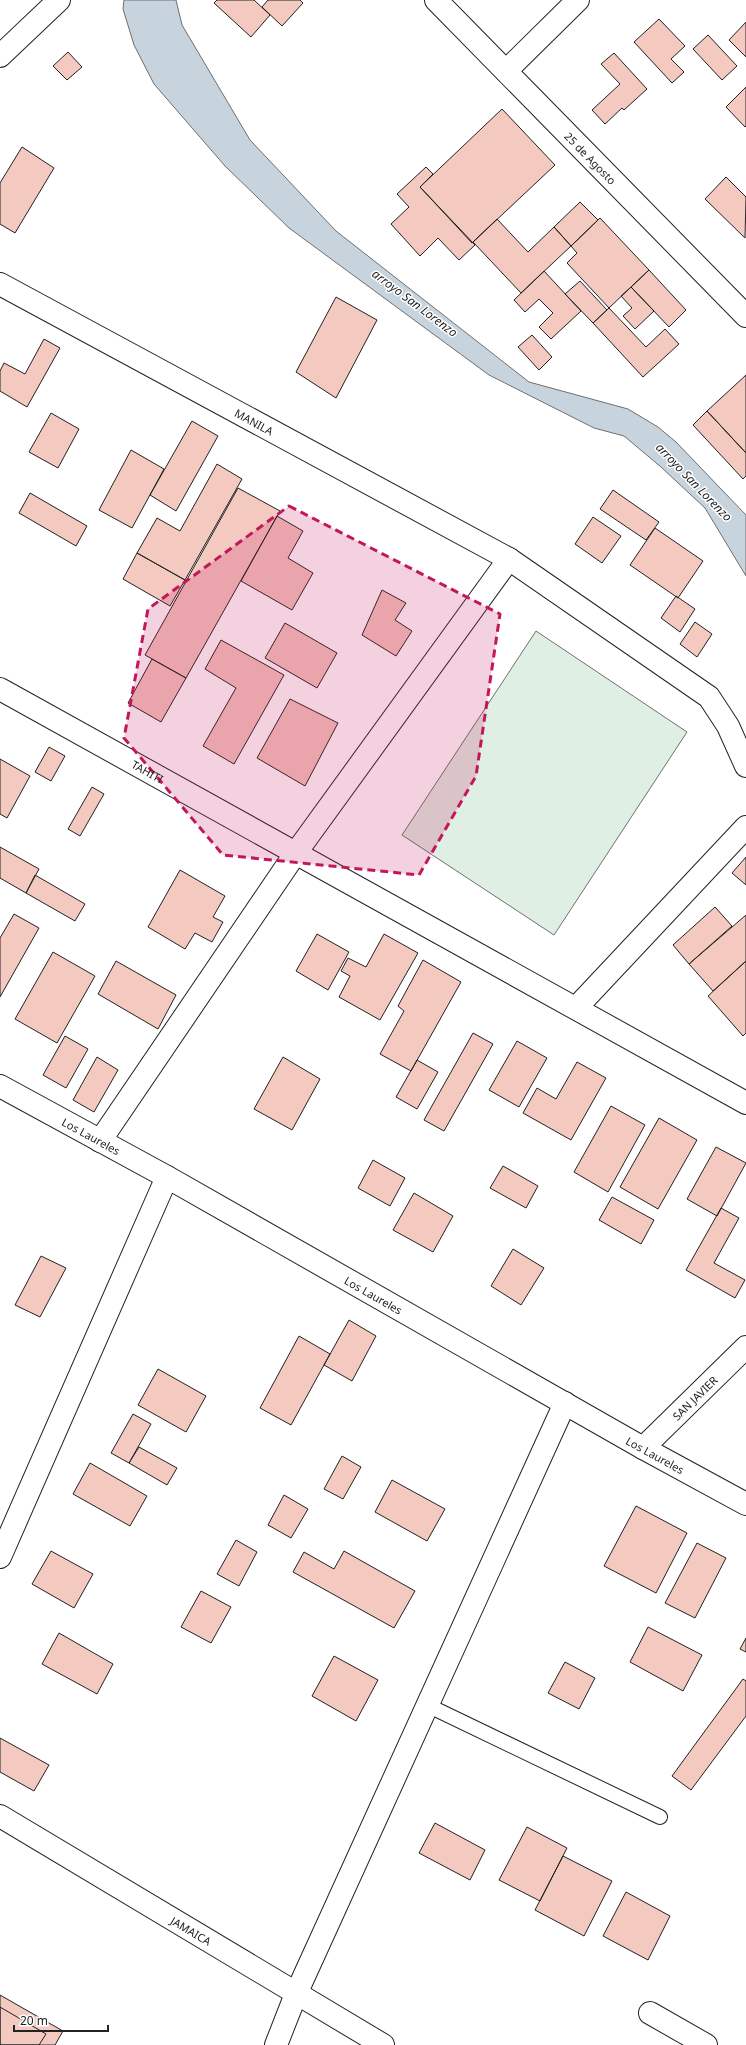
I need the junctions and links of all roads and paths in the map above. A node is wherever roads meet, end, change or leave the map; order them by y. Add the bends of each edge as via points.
1 (59, 0) edge
2 (436, 0) edge
3 (578, 0) edge
4 (0, 56) edge
5 (506, 71) junction
6 (0, 284) edge
7 (746, 316) edge
8 (508, 559) junction
9 (0, 689) edge
10 (746, 766) edge
11 (746, 827) edge
12 (295, 854) junction
13 (576, 1008) junction
14 (0, 1086) edge
15 (746, 1103) edge
16 (100, 1141) junction
17 (167, 1177) junction
18 (746, 1347) edge
19 (565, 1403) junction
20 (643, 1448) junction
21 (746, 1504) edge
22 (0, 1557) edge
23 (427, 1705) junction
24 (0, 1816) edge
25 (660, 1817) dead end
26 (296, 1994) junction
27 (650, 2013) dead end
28 (276, 2045) edge
29 (384, 2045) edge
30 (706, 2045) edge

1 - 4 street
2 - 5 street, 25 de Agosto
3 - 5 street
5 - 7 street, 25 de Agosto
6 - 8 street, MANILA
8 - 10 street, MANILA via 708,697 728,726
8 - 12 street
9 - 12 street, TAHITI
11 - 13 street
12 - 13 street, TAHITI
12 - 16 street
13 - 15 street, TAHITI
14 - 16 street, Los Laureles
16 - 17 street, Los Laureles
17 - 19 street, Los Laureles
17 - 22 street
18 - 20 street, SAN JAVIER
19 - 20 street, Los Laureles
19 - 23 street
20 - 21 street, Los Laureles
23 - 25 lane
23 - 26 street
24 - 26 street, JAMAICA
26 - 28 street
26 - 29 street, JAMAICA
27 - 30 street

